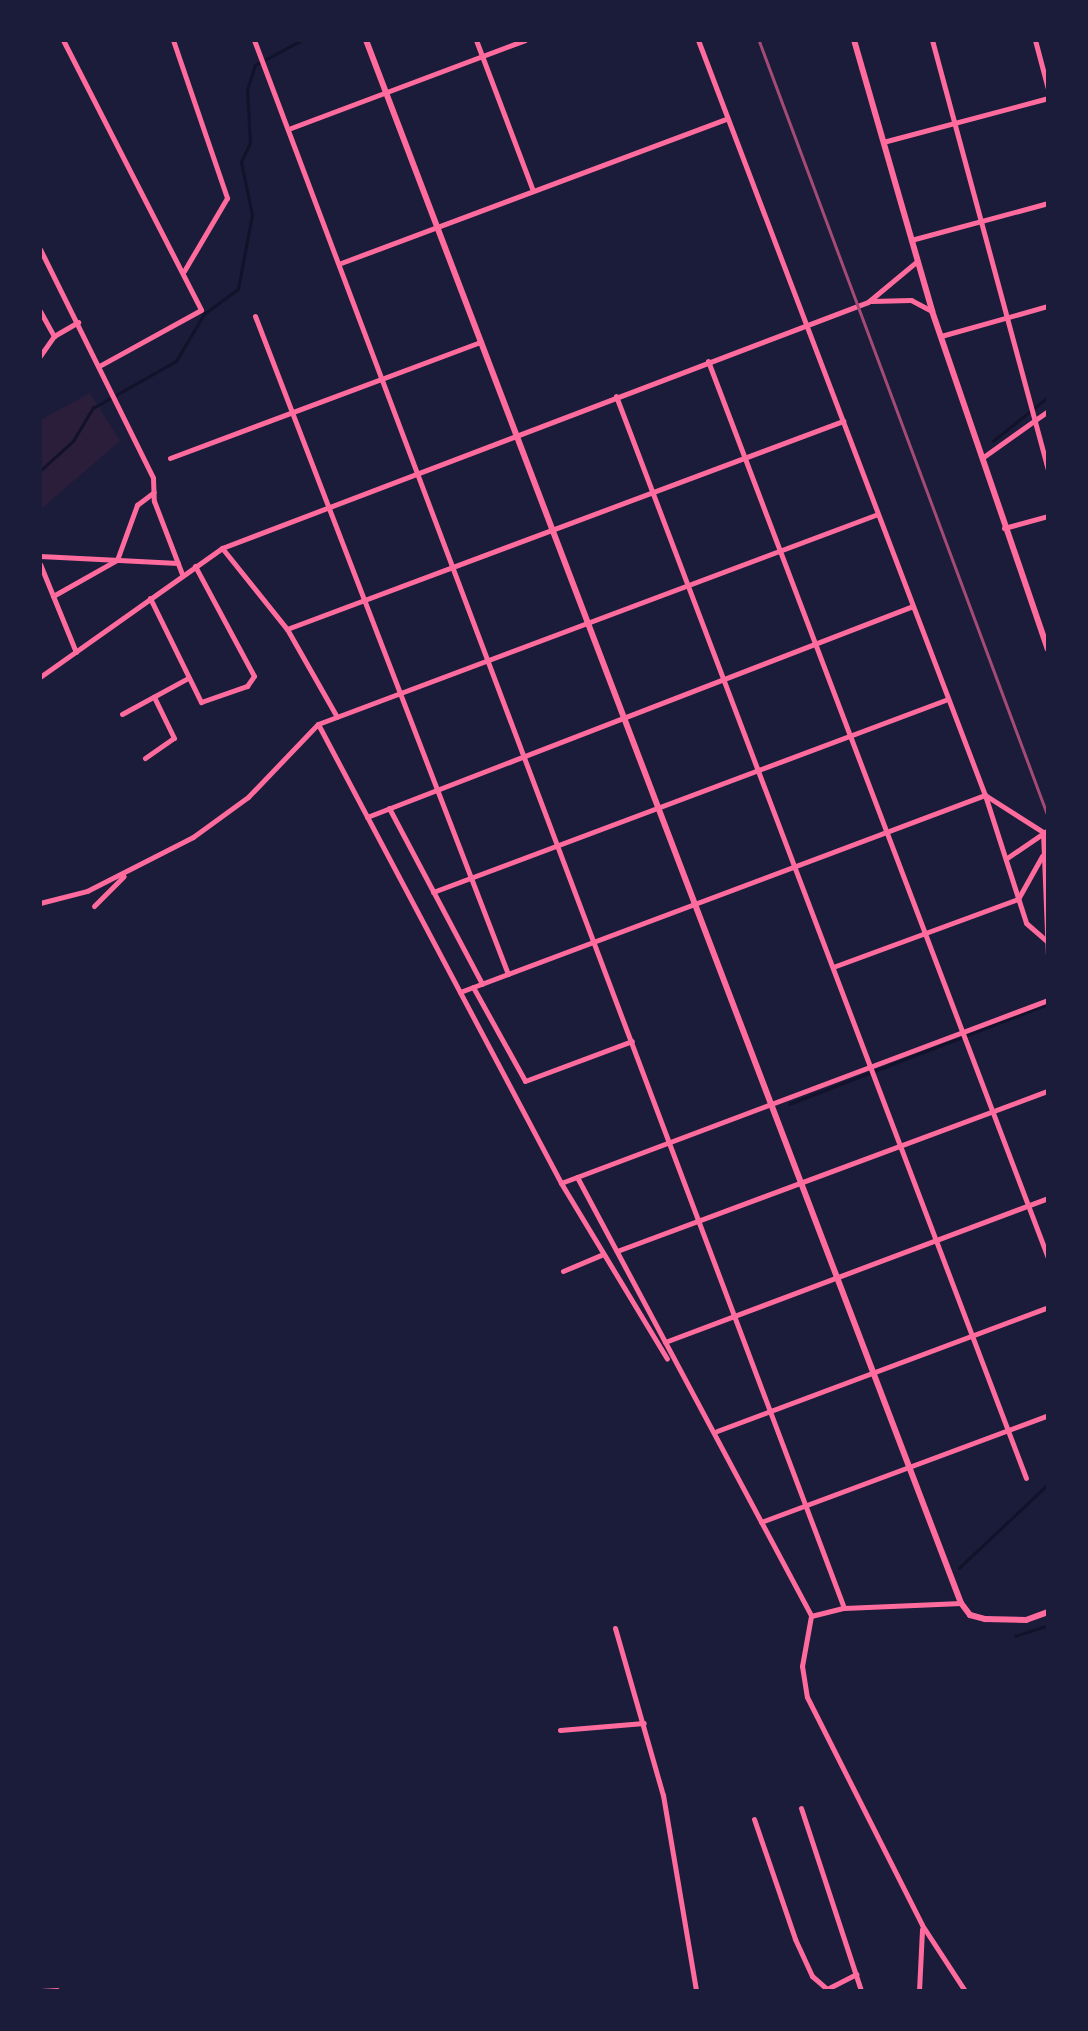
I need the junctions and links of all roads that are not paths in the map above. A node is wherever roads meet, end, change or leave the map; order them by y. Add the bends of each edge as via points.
1 (63, 40) edge
2 (173, 40) edge
3 (254, 40) edge
4 (366, 40) edge
5 (476, 40) edge
6 (525, 40) edge
7 (698, 40) edge
8 (867, 40) edge
9 (932, 40) edge
10 (1035, 40) edge
11 (854, 42) edge
12 (482, 56) junction
13 (1048, 89) edge
14 (386, 92) junction
15 (1048, 98) edge
16 (728, 118) junction
17 (954, 123) junction
18 (291, 128) junction
19 (882, 142) junction
20 (533, 192) junction
21 (1048, 203) edge
22 (981, 221) junction
23 (438, 227) junction
24 (910, 240) junction
25 (40, 249) edge
26 (916, 262) junction
27 (342, 263) junction
28 (184, 272) junction
29 (868, 302) junction
30 (1048, 306) edge
31 (932, 310) junction
32 (40, 311) edge
33 (255, 316) dead end
34 (1007, 317) junction
35 (78, 322) junction
36 (806, 324) junction
37 (54, 336) junction
38 (941, 336) junction
39 (481, 342) junction
40 (40, 356) edge
41 (708, 361) junction
42 (100, 366) junction
43 (384, 378) junction
44 (616, 396) junction
45 (295, 411) junction
46 (1045, 412) edge
47 (1034, 417) junction
48 (843, 421) junction
49 (516, 433) junction
50 (170, 458) dead end
51 (745, 458) junction
52 (981, 458) junction
53 (1048, 468) edge
54 (418, 470) junction
55 (154, 492) junction
56 (653, 492) junction
57 (330, 503) junction
58 (878, 514) junction
59 (1048, 516) edge
60 (1004, 528) junction
61 (553, 530) junction
62 (222, 548) junction
63 (780, 550) junction
64 (40, 556) edge
65 (117, 560) junction
66 (178, 563) junction
67 (40, 564) edge
68 (195, 566) junction
69 (455, 566) junction
70 (183, 575) junction
71 (688, 585) junction
72 (53, 596) junction
73 (150, 598) junction
74 (366, 600) junction
75 (913, 606) junction
76 (588, 622) junction
77 (1044, 622) edge
78 (288, 629) junction
79 (815, 643) junction
80 (1048, 649) edge
81 (76, 652) junction
82 (489, 659) junction
83 (40, 678) edge
84 (188, 678) junction
85 (723, 678) junction
86 (401, 692) junction
87 (154, 697) junction
88 (948, 699) junction
89 (122, 714) dead end
90 (623, 715) junction
91 (337, 717) junction
92 (318, 724) junction
93 (850, 736) junction
94 (524, 752) junction
95 (145, 758) dead end
96 (758, 770) junction
97 (438, 788) junction
98 (985, 795) junction
99 (389, 808) junction
100 (658, 808) junction
101 (367, 817) junction
102 (1045, 831) edge
103 (886, 832) junction
104 (559, 845) junction
105 (1043, 856) junction
106 (1007, 858) junction
107 (794, 866) junction
108 (129, 871) junction
109 (472, 878) junction
110 (433, 892) junction
111 (1018, 899) junction
112 (40, 904) edge
113 (695, 904) junction
114 (94, 906) dead end
115 (925, 933) junction
116 (595, 941) junction
117 (1047, 941) edge
118 (1048, 955) edge
119 (833, 967) junction
120 (508, 974) junction
121 (482, 984) junction
122 (474, 987) junction
123 (460, 992) junction
124 (1048, 1000) edge
125 (962, 1032) junction
126 (632, 1041) junction
127 (870, 1066) junction
128 (1048, 1092) edge
129 (771, 1104) junction
130 (993, 1112) junction
131 (670, 1142) junction
132 (901, 1147) junction
133 (577, 1176) junction
134 (562, 1182) junction
135 (802, 1184) junction
136 (1048, 1198) edge
137 (1028, 1206) junction
138 (699, 1221) junction
139 (936, 1240) junction
140 (617, 1251) junction
141 (602, 1254) junction
142 (1048, 1258) edge
143 (563, 1272) dead end
144 (837, 1277) junction
145 (1048, 1306) edge
146 (734, 1316) junction
147 (972, 1335) junction
148 (665, 1342) junction
149 (666, 1360) dead end
150 (874, 1372) junction
151 (770, 1410) junction
152 (1048, 1414) edge
153 (717, 1430) junction
154 (1008, 1430) junction
155 (910, 1466) junction
156 (1026, 1478) dead end
157 (805, 1505) junction
158 (760, 1522) junction
159 (961, 1603) junction
160 (844, 1608) junction
161 (1048, 1612) edge
162 (810, 1616) junction
163 (615, 1628) dead end
164 (644, 1723) junction
165 (560, 1730) dead end
166 (801, 1808) dead end
167 (754, 1819) dead end
168 (922, 1926) junction
169 (856, 1974) junction
170 (57, 1990) edge
171 (826, 1990) edge
172 (40, 1991) edge
173 (696, 1991) edge
174 (861, 1991) edge
175 (919, 1991) edge
176 (965, 1991) edge

1 - 28 street
2 - 28 street via 227,198
3 - 18 street
4 - 14 street
5 - 12 street
6 - 12 street
7 - 16 street
8 - 11 street
9 - 17 street
10 - 13 street
11 - 19 street
12 - 14 street
12 - 20 street
14 - 18 street
14 - 23 street
15 - 17 street
16 - 20 street
16 - 36 street
17 - 19 street
17 - 22 street
18 - 27 street
19 - 24 street
20 - 23 street
21 - 22 street
22 - 24 street
22 - 34 street
23 - 27 street
23 - 39 street
24 - 26 street
25 - 35 street
26 - 29 street
26 - 31 street
27 - 43 street
28 - 42 street via 201,310
29 - 31 street via 911,300
29 - 36 street
30 - 34 street
31 - 38 street
32 - 37 street
33 - 45 street
34 - 38 street
34 - 47 street
35 - 37 street
35 - 42 street
36 - 41 street
36 - 48 street
37 - 40 street
38 - 52 street
39 - 43 street
39 - 49 street
41 - 44 street
41 - 51 street
42 - 55 street
43 - 45 street
43 - 54 street
44 - 49 street
44 - 56 street
45 - 50 street
45 - 57 street
46 - 47 street
47 - 52 street
47 - 53 street
48 - 51 street
48 - 58 street
49 - 54 street
49 - 61 street
51 - 56 street
51 - 63 street
52 - 60 street
54 - 57 street
54 - 69 street
55 - 65 street via 137,504
55 - 66 street
56 - 61 street
56 - 71 street
57 - 62 street
57 - 74 street
58 - 63 street
58 - 75 street
59 - 60 street
60 - 77 street
61 - 69 street
61 - 76 street
62 - 68 street
62 - 78 street
63 - 71 street
63 - 79 street
64 - 65 street
65 - 66 street
65 - 72 street
66 - 70 street
67 - 72 street
68 - 70 street
68 - 84 street via 254,676 210,703 198,699
69 - 74 street
69 - 82 street
70 - 73 street
71 - 76 street
71 - 85 street
72 - 81 street
73 - 81 street
73 - 84 street
74 - 78 street
74 - 86 street
75 - 79 street
75 - 88 street
76 - 82 street
76 - 90 street
77 - 80 street
78 - 91 street
79 - 85 street
79 - 93 street
81 - 83 street
82 - 86 street
82 - 94 street
84 - 87 street
85 - 90 street
85 - 96 street
86 - 91 street
86 - 97 street
87 - 89 street
87 - 95 street via 174,738
88 - 93 street
88 - 98 street
90 - 94 street
90 - 100 street
91 - 92 street
92 - 101 street
92 - 108 street via 248,796
93 - 96 street
93 - 103 street
94 - 97 street
94 - 104 street
96 - 100 street
96 - 107 street
97 - 99 street
97 - 109 street
98 - 102 street
98 - 103 street
98 - 106 street
99 - 101 street
99 - 110 street
100 - 104 street
100 - 113 street
101 - 123 street
102 - 105 street
102 - 106 street
103 - 107 street
103 - 115 street
104 - 109 street
104 - 116 street
105 - 111 street
105 - 117 street
106 - 111 street
107 - 113 street
107 - 119 street
108 - 112 street
108 - 114 street
109 - 110 street
109 - 120 street
110 - 121 street
111 - 115 street
111 - 117 street via 1026,923
113 - 116 street
113 - 129 street
115 - 119 street
115 - 125 street
116 - 120 street
116 - 126 street
117 - 118 street
119 - 127 street
120 - 121 street
121 - 122 street
122 - 123 street
122 - 126 street via 525,1082
123 - 134 street
124 - 125 street
125 - 127 street
125 - 130 street
126 - 131 street
127 - 129 street
127 - 132 street
128 - 130 street
129 - 131 street
129 - 135 street
130 - 132 street
130 - 137 street
131 - 133 street
131 - 138 street
132 - 135 street
132 - 139 street
133 - 134 street
133 - 140 street
134 - 141 street
135 - 138 street
135 - 144 street
136 - 137 street
137 - 139 street
137 - 142 street
138 - 140 street
138 - 146 street
139 - 144 street
139 - 147 street
140 - 148 street
141 - 143 street
141 - 149 street
144 - 146 street
144 - 150 street
145 - 147 street
146 - 148 street
146 - 151 street
147 - 150 street
147 - 154 street
148 - 153 street
150 - 151 street
150 - 155 street
151 - 153 street
151 - 157 street
152 - 154 street
153 - 158 street
154 - 155 street
154 - 156 street
155 - 157 street
155 - 159 street
157 - 158 street
157 - 160 street
158 - 162 street
159 - 160 street
159 - 161 street via 985,1620 1026,1620
160 - 162 street
162 - 168 street via 802,1666 807,1697
163 - 164 street
164 - 165 street
164 - 173 street
166 - 169 street
167 - 171 street via 795,1938
168 - 175 street
168 - 176 street
169 - 171 street
169 - 174 street
170 - 172 street

